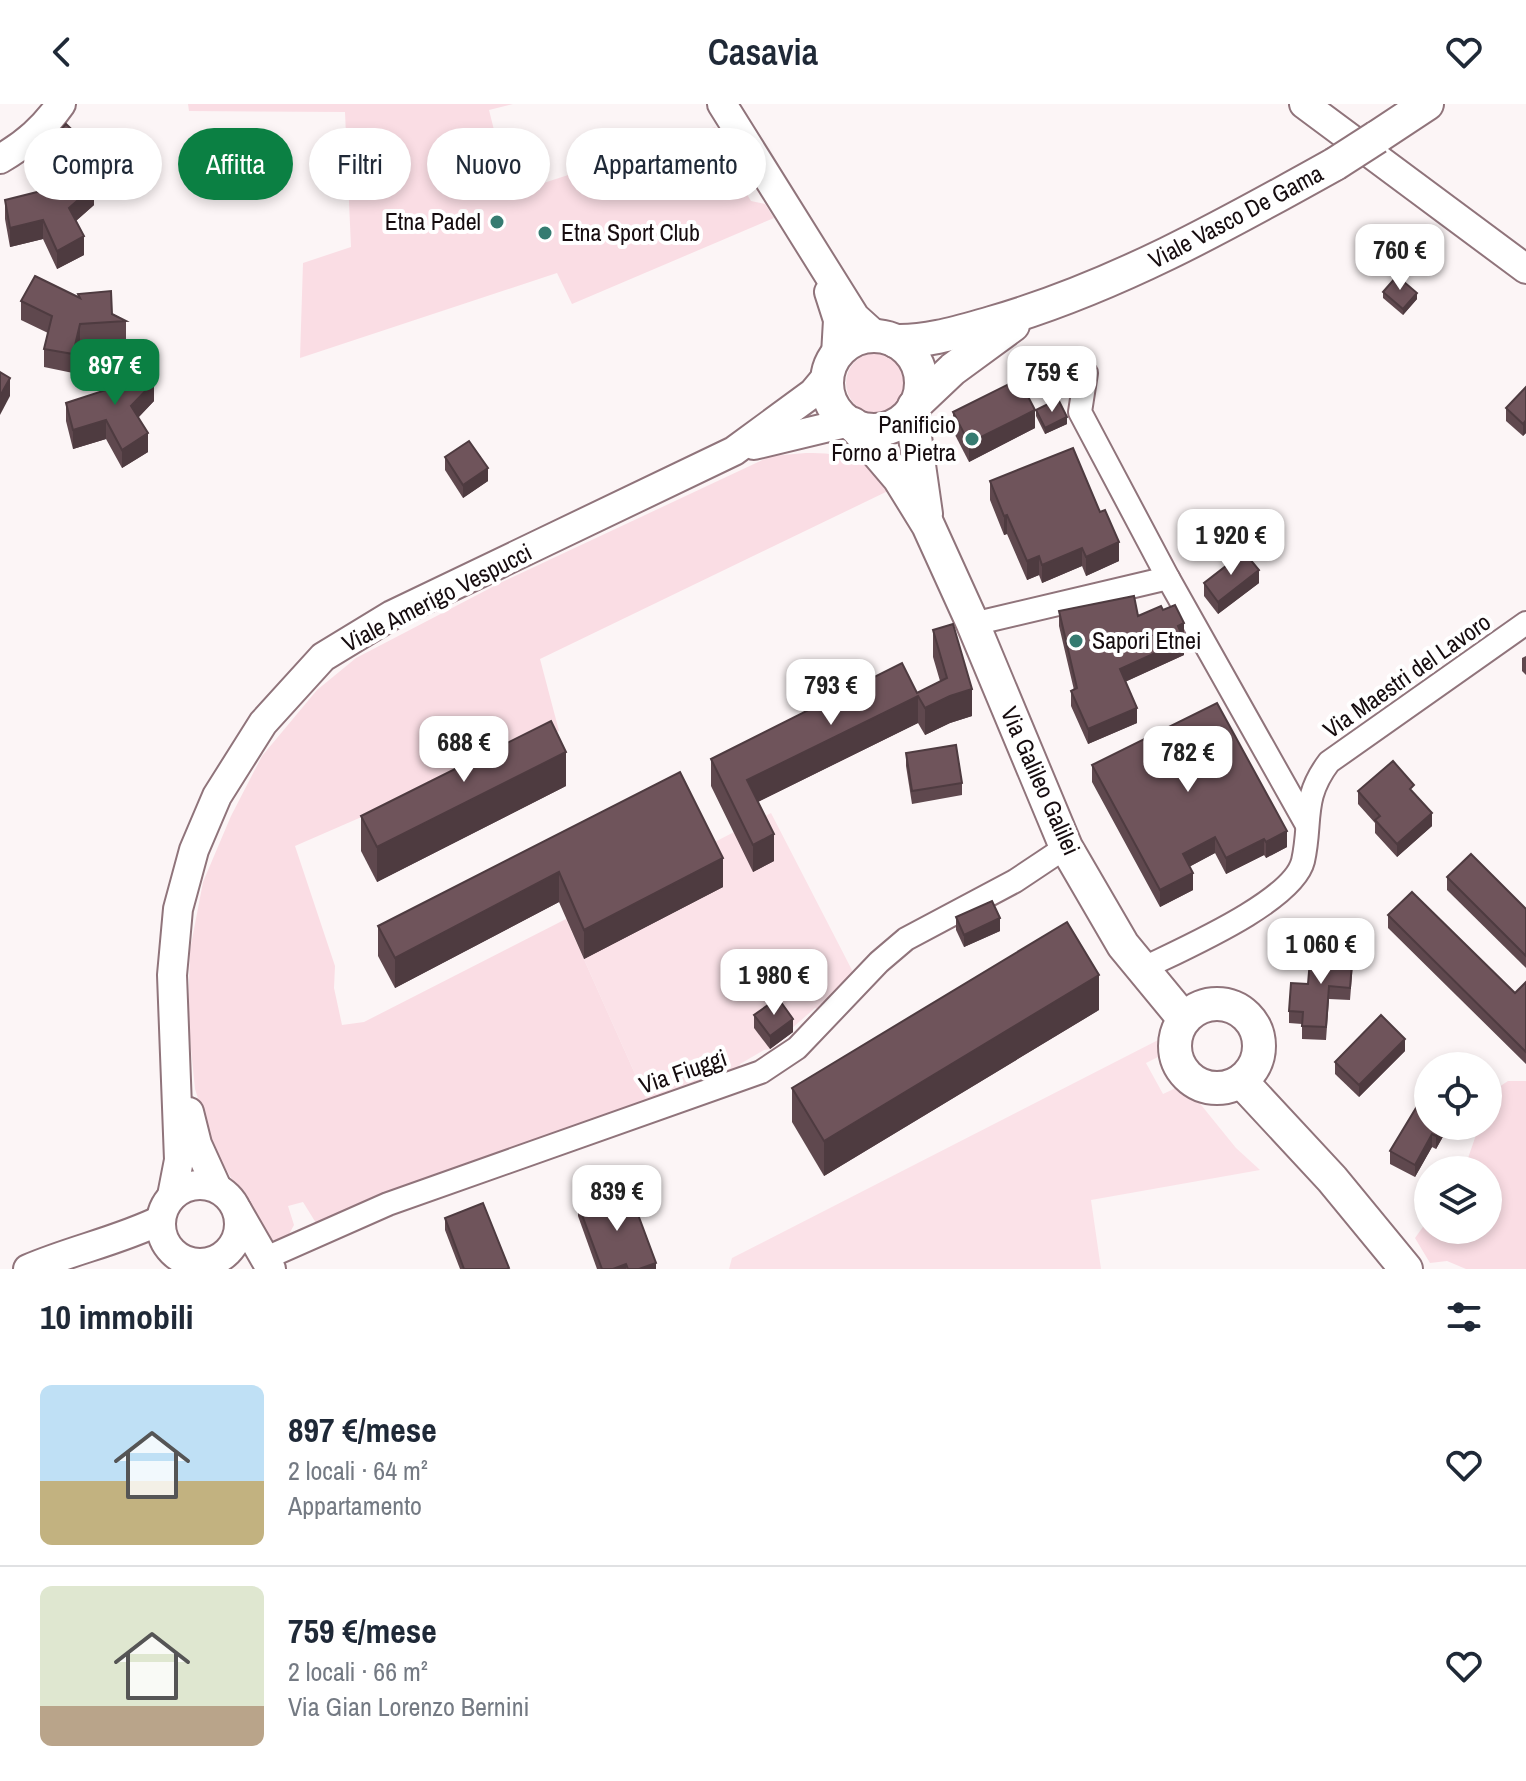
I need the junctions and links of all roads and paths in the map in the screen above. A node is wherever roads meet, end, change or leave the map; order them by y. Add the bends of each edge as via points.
1 (61, 104) edge
2 (722, 104) edge
3 (1427, 104) edge
4 (1311, 106) edge
5 (0, 159) edge
6 (818, 257) junction
7 (1526, 269) edge
8 (1034, 311) junction
9 (886, 338) junction
10 (832, 365) junction
11 (1086, 373) dead end
12 (915, 405) junction
13 (852, 423) junction
14 (734, 451) junction
15 (928, 525) junction
16 (1168, 578) junction
17 (1526, 623) edge
18 (973, 624) junction
19 (1307, 825) junction
20 (1066, 847) junction
21 (1142, 969) junction
22 (1184, 1019) junction
23 (177, 1057) junction
24 (1241, 1081) junction
25 (217, 1188) junction
26 (167, 1208) junction
27 (237, 1210) junction
28 (86, 1249) junction
29 (1399, 1260) edge
30 (192, 1263) edge
31 (269, 1264) edge
32 (28, 1269) edge

1 - 5 street via 23,146
2 - 6 street
3 - 8 main road, Viale Vasco De Gama, bridge via 1335,164 1159,259
4 - 7 street
6 - 9 street via 855,317
6 - 10 street via 838,320
8 - 9 main road via 914,342
8 - 12 main road via 953,369
9 - 10 main road via 854,341
9 - 12 main road via 914,357 919,368
10 - 13 main road via 830,399
10 - 14 street via 813,393
11 - 16 street via 1080,412
12 - 13 main road via 889,427
12 - 15 main road
13 - 14 street
13 - 15 main road via 899,478
14 - 23 street, Viale Amerigo Vespucci via 392,615 323,657 263,723 217,796 194,850 182,895 172,975
15 - 18 main road, Via Galileo Galilei
16 - 18 street
16 - 19 street
17 - 19 street, Via Maestri del Lavoro via 1329,762 1316,780
18 - 20 main road, Via Galileo Galilei
19 - 21 street, Via Maestri del Lavoro via 1302,864 1269,902
20 - 21 main road, Via Galileo Galilei via 1112,929
20 - 31 street, Via Fiuggi via 1015,881 906,939 797,1048 761,1072 388,1204
21 - 22 main road, Via Galileo Galilei
22 - 24 main road via 1175,1041 1186,1074 1206,1087
22 - 24 main road via 1208,1004 1237,1008 1248,1017 1256,1029 1258,1058
23 - 25 street via 197,1144
23 - 26 street via 179,1160
24 - 29 main road
25 - 26 street via 193,1185
25 - 27 street
26 - 28 street via 123,1237
26 - 30 street via 165,1242
27 - 30 street via 239,1227 229,1249 208,1262
27 - 31 street
28 - 30 street via 145,1250
28 - 32 street

